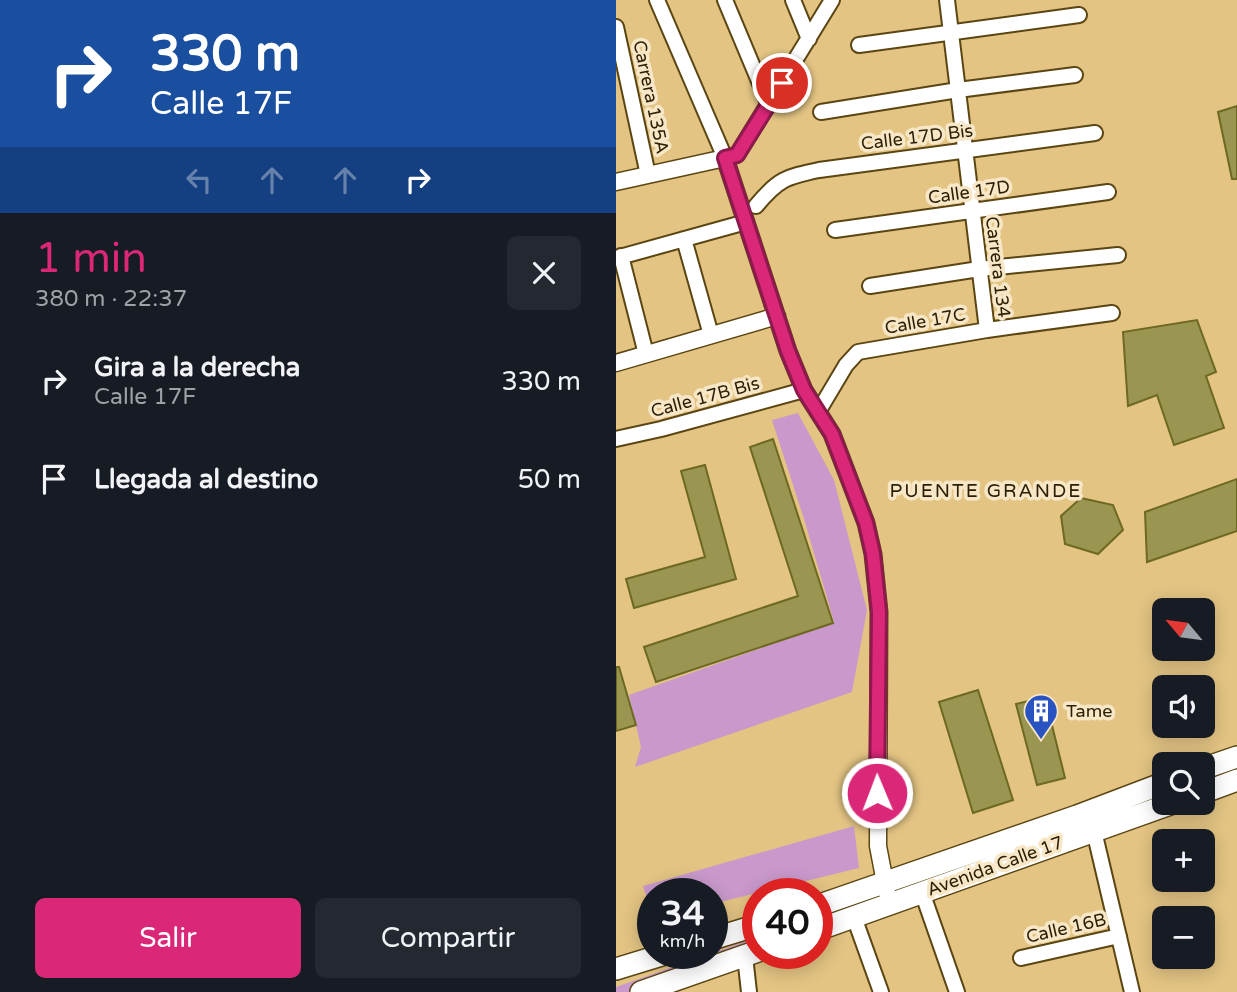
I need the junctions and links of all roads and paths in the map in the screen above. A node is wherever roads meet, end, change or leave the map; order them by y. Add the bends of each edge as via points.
1 (657, 0) edge
2 (725, 0) edge
3 (793, 0) edge
4 (832, 0) edge
5 (947, 0) edge
6 (1079, 15) dead end
7 (616, 27) edge
8 (951, 33) junction
9 (809, 39) junction
10 (859, 46) dead end
11 (1075, 75) dead end
12 (958, 90) junction
13 (769, 105) junction
14 (821, 112) dead end
15 (1095, 133) dead end
16 (966, 150) junction
17 (725, 158) junction
18 (648, 175) junction
19 (616, 182) edge
20 (1108, 192) dead end
21 (756, 206) dead end
22 (971, 211) junction
23 (746, 222) junction
24 (835, 230) dead end
25 (684, 239) junction
26 (1118, 255) dead end
27 (618, 257) edge
28 (979, 269) junction
29 (870, 286) dead end
30 (1112, 313) dead end
31 (777, 316) junction
32 (986, 330) junction
33 (711, 335) junction
34 (646, 354) junction
35 (616, 363) edge
36 (804, 390) junction
37 (818, 412) junction
38 (616, 439) edge
39 (1237, 757) edge
40 (1215, 765) edge
41 (1237, 780) edge
42 (1152, 787) edge
43 (1215, 788) edge
44 (1152, 810) edge
45 (1094, 831) junction
46 (922, 892) junction
47 (888, 895) junction
48 (833, 904) edge
49 (854, 918) junction
50 (833, 925) edge
51 (1119, 936) junction
52 (742, 957) edge
53 (1021, 958) dead end
54 (637, 963) edge
55 (616, 969) edge
56 (750, 969) edge
57 (641, 992) edge
58 (749, 992) edge
59 (881, 992) edge
60 (957, 992) edge
61 (1132, 992) edge

1 - 17 street
2 - 13 street
3 - 9 street
4 - 9 street
5 - 8 street, Carrera 134
6 - 8 street
7 - 18 street, Carrera 135A
8 - 10 street
8 - 12 street, Carrera 134
9 - 13 street
11 - 12 street
12 - 14 street
12 - 16 street, Carrera 134
13 - 17 street via 737,155
15 - 16 street, Calle 17D Bis
16 - 21 street, Calle 17D Bis via 792,176 776,184
16 - 22 street, Carrera 134
17 - 18 street
17 - 23 street
18 - 19 street
20 - 22 street, Calle 17D
22 - 24 street, Calle 17D
22 - 28 street, Carrera 134
23 - 25 street
23 - 31 street
25 - 27 street
25 - 33 street
26 - 28 street
27 - 34 street
28 - 29 street
28 - 32 street, Carrera 134
30 - 32 street, Calle 17C
31 - 33 street
31 - 36 street
32 - 37 street, Calle 17C via 858,352
33 - 34 street
34 - 35 street
36 - 37 street
36 - 38 street, Calle 17B Bis
37 - 47 street via 855,490 873,554 879,628 878,846
39 - 40 main road
41 - 43 main road
42 - 47 main road, Avenida Calle 17
44 - 45 main road, Avenida Calle 17
45 - 46 main road, Avenida Calle 17
45 - 51 street
46 - 47 main road, Avenida Calle 17
46 - 60 street
47 - 48 main road, Avenida Calle 17
47 - 49 main road, Avenida Calle 17
49 - 50 main road, Avenida Calle 17
49 - 59 street
51 - 53 street, Calle 16B
51 - 61 street
52 - 57 main road
54 - 55 main road
56 - 58 street

